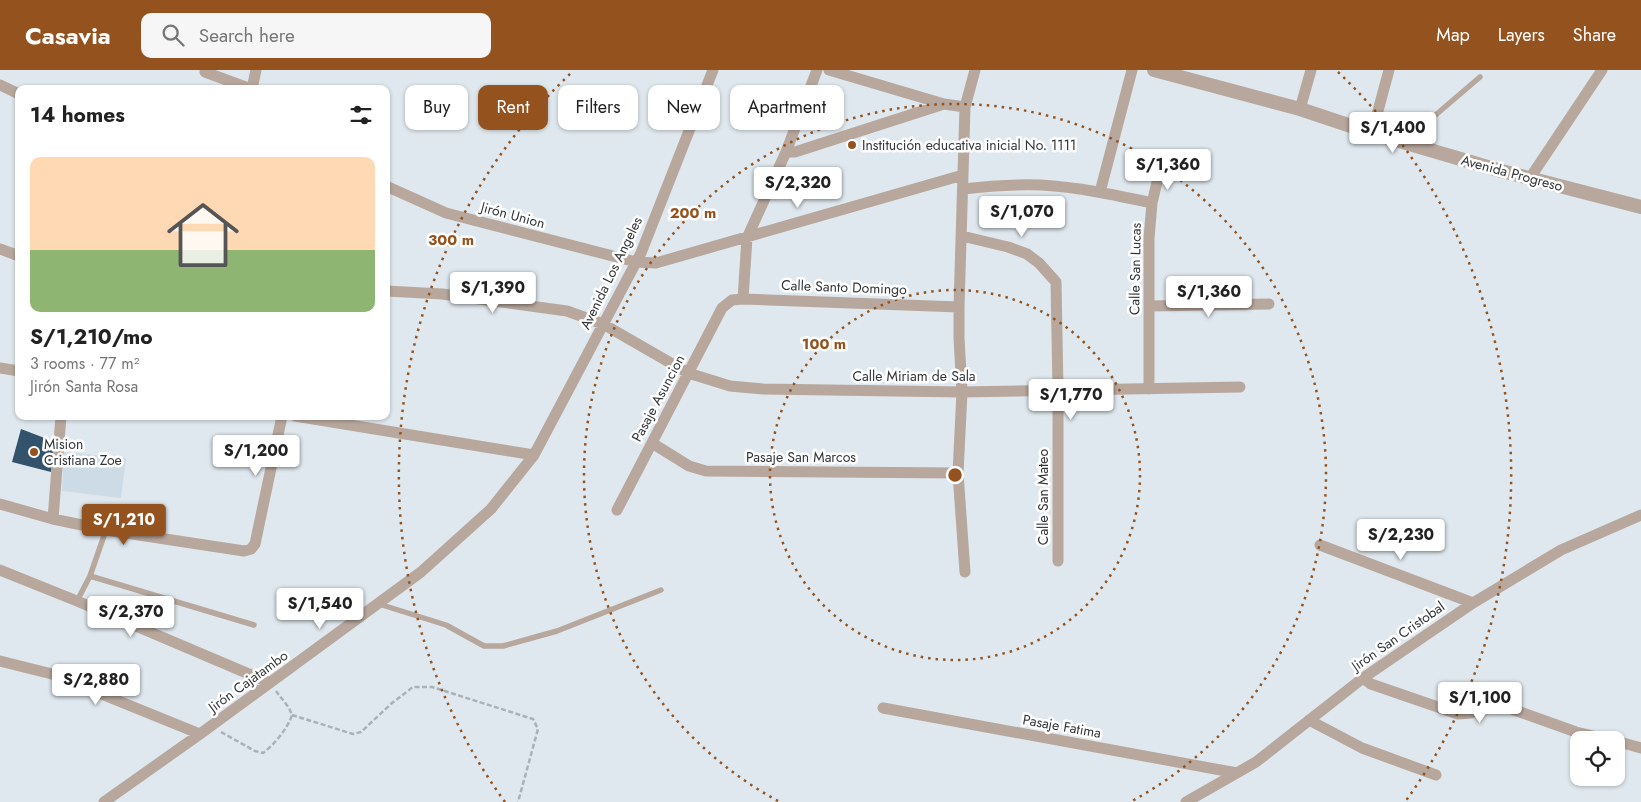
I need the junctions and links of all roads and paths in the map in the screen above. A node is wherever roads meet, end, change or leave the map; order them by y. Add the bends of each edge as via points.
1 (256, 70) edge
2 (713, 70) edge
3 (817, 70) edge
4 (829, 70) edge
5 (975, 70) edge
6 (1132, 70) edge
7 (1154, 70) edge
8 (1311, 70) edge
9 (1389, 70) edge
10 (1602, 70) edge
11 (205, 72) dead end
12 (1480, 77) dead end
13 (0, 85) edge
14 (240, 85) edge
15 (252, 85) edge
16 (15, 92) edge
17 (944, 104) junction
18 (965, 107) junction
19 (1300, 109) junction
20 (1372, 133) junction
21 (1404, 142) junction
22 (786, 152) junction
23 (1158, 174) dead end
24 (963, 175) junction
25 (1530, 178) junction
26 (390, 188) edge
27 (963, 189) junction
28 (1100, 192) junction
29 (1152, 203) junction
30 (1641, 207) edge
31 (962, 236) junction
32 (747, 238) junction
33 (0, 249) edge
34 (15, 255) edge
35 (636, 262) junction
36 (390, 291) edge
37 (743, 298) junction
38 (727, 303) joint
39 (1270, 304) dead end
40 (1148, 306) junction
41 (959, 307) junction
42 (603, 324) junction
43 (0, 368) edge
44 (15, 370) edge
45 (688, 372) junction
46 (1240, 387) dead end
47 (1149, 389) junction
48 (1058, 390) junction
49 (962, 392) junction
50 (61, 420) edge
51 (281, 420) edge
52 (320, 420) edge
53 (652, 442) junction
54 (534, 455) junction
55 (958, 473) junction
56 (0, 504) edge
57 (617, 510) dead end
58 (1641, 515) edge
59 (53, 519) junction
60 (106, 530) junction
61 (1320, 545) dead end
62 (1058, 561) dead end
63 (0, 570) edge
64 (965, 572) dead end
65 (90, 576) junction
66 (661, 590) dead end
67 (77, 601) junction
68 (1473, 603) junction
69 (379, 604) junction
70 (254, 625) dead end
71 (0, 661) edge
72 (1363, 678) junction
73 (270, 683) junction
74 (882, 708) dead end
75 (292, 715) junction
76 (1310, 720) junction
77 (211, 726) junction
78 (1573, 731) edge
79 (200, 734) junction
80 (1625, 744) edge
81 (1641, 748) edge
82 (1236, 773) junction
83 (1436, 776) dead end
84 (104, 802) edge
85 (518, 802) edge
86 (1186, 802) edge

1 - 15 street
2 - 35 street, Avenida Los Angeles
3 - 22 street
4 - 17 street
5 - 18 street
6 - 28 street
7 - 19 street, Avenida Progreso
8 - 19 street
9 - 20 street
10 - 25 street
11 - 14 street
12 - 21 lane
13 - 16 street
17 - 18 street
17 - 22 street via 795,152
18 - 24 street
19 - 20 street, Avenida Progreso
20 - 21 street, Avenida Progreso
21 - 25 street, Avenida Progreso
22 - 32 street
23 - 29 street, Calle San Lucas
24 - 27 street
24 - 32 street, Jirón Union
25 - 30 street, Avenida Progreso
26 - 35 street, Jirón Union via 446,213
27 - 28 street via 1040,185
27 - 31 street
28 - 29 street
29 - 40 street, Calle San Lucas
31 - 41 street
31 - 48 street, Calle San Mateo via 1026,254 1056,282
32 - 35 street, Jirón Union via 656,263
32 - 37 street
33 - 34 street
35 - 42 street, Avenida Los Angeles
36 - 42 street, Calle Miriam de Sala via 442,294 567,311
37 - 38 street, Calle Santo Domingo
37 - 41 street, Calle Santo Domingo
38 - 45 street, Pasaje Asuncion
39 - 40 street
40 - 47 street, Calle San Lucas
41 - 49 street
42 - 45 street, Calle Miriam de Sala
42 - 54 street, Avenida Los Angeles
43 - 44 street
45 - 49 street, Calle Miriam de Sala via 730,386 763,390
45 - 53 street, Pasaje Asuncion
46 - 47 street, Calle Miriam de Sala
47 - 48 street, Calle Miriam de Sala
48 - 49 street, Calle Miriam de Sala
48 - 62 street, Calle San Mateo
49 - 55 street
50 - 59 street
51 - 60 street via 255,544 251,549 244,551
52 - 54 street
53 - 55 street, Pasaje San Marcos via 689,466 706,471
53 - 57 street, Pasaje Asuncion
54 - 69 street, Jirón Cajatambo via 491,509 421,572
55 - 64 street
56 - 59 street
58 - 68 street, Jirón San Cristobal via 1561,550
59 - 60 street
60 - 65 lane
61 - 68 street
63 - 67 street
65 - 67 lane
65 - 70 lane
66 - 69 lane via 557,631 503,646 484,646 446,625
67 - 73 street
68 - 72 street, Jirón San Cristobal
69 - 73 street, Jirón Cajatambo
71 - 79 street via 52,674
72 - 76 street, Jirón San Cristobal
72 - 78 street via 1371,684 1452,713 1471,713 1498,704
73 - 75 path
73 - 77 street, Jirón Cajatambo
74 - 82 street, Pasaje Fatima
75 - 77 path via 263,752 255,752
75 - 85 path via 353,734 361,732 413,687 432,687 533,719 538,729
76 - 82 street, Jirón San Cristobal via 1256,762
76 - 83 street via 1362,748
77 - 79 street, Jirón Cajatambo
79 - 84 street, Jirón Cajatambo
80 - 81 street
82 - 86 street, Jirón San Cristobal

